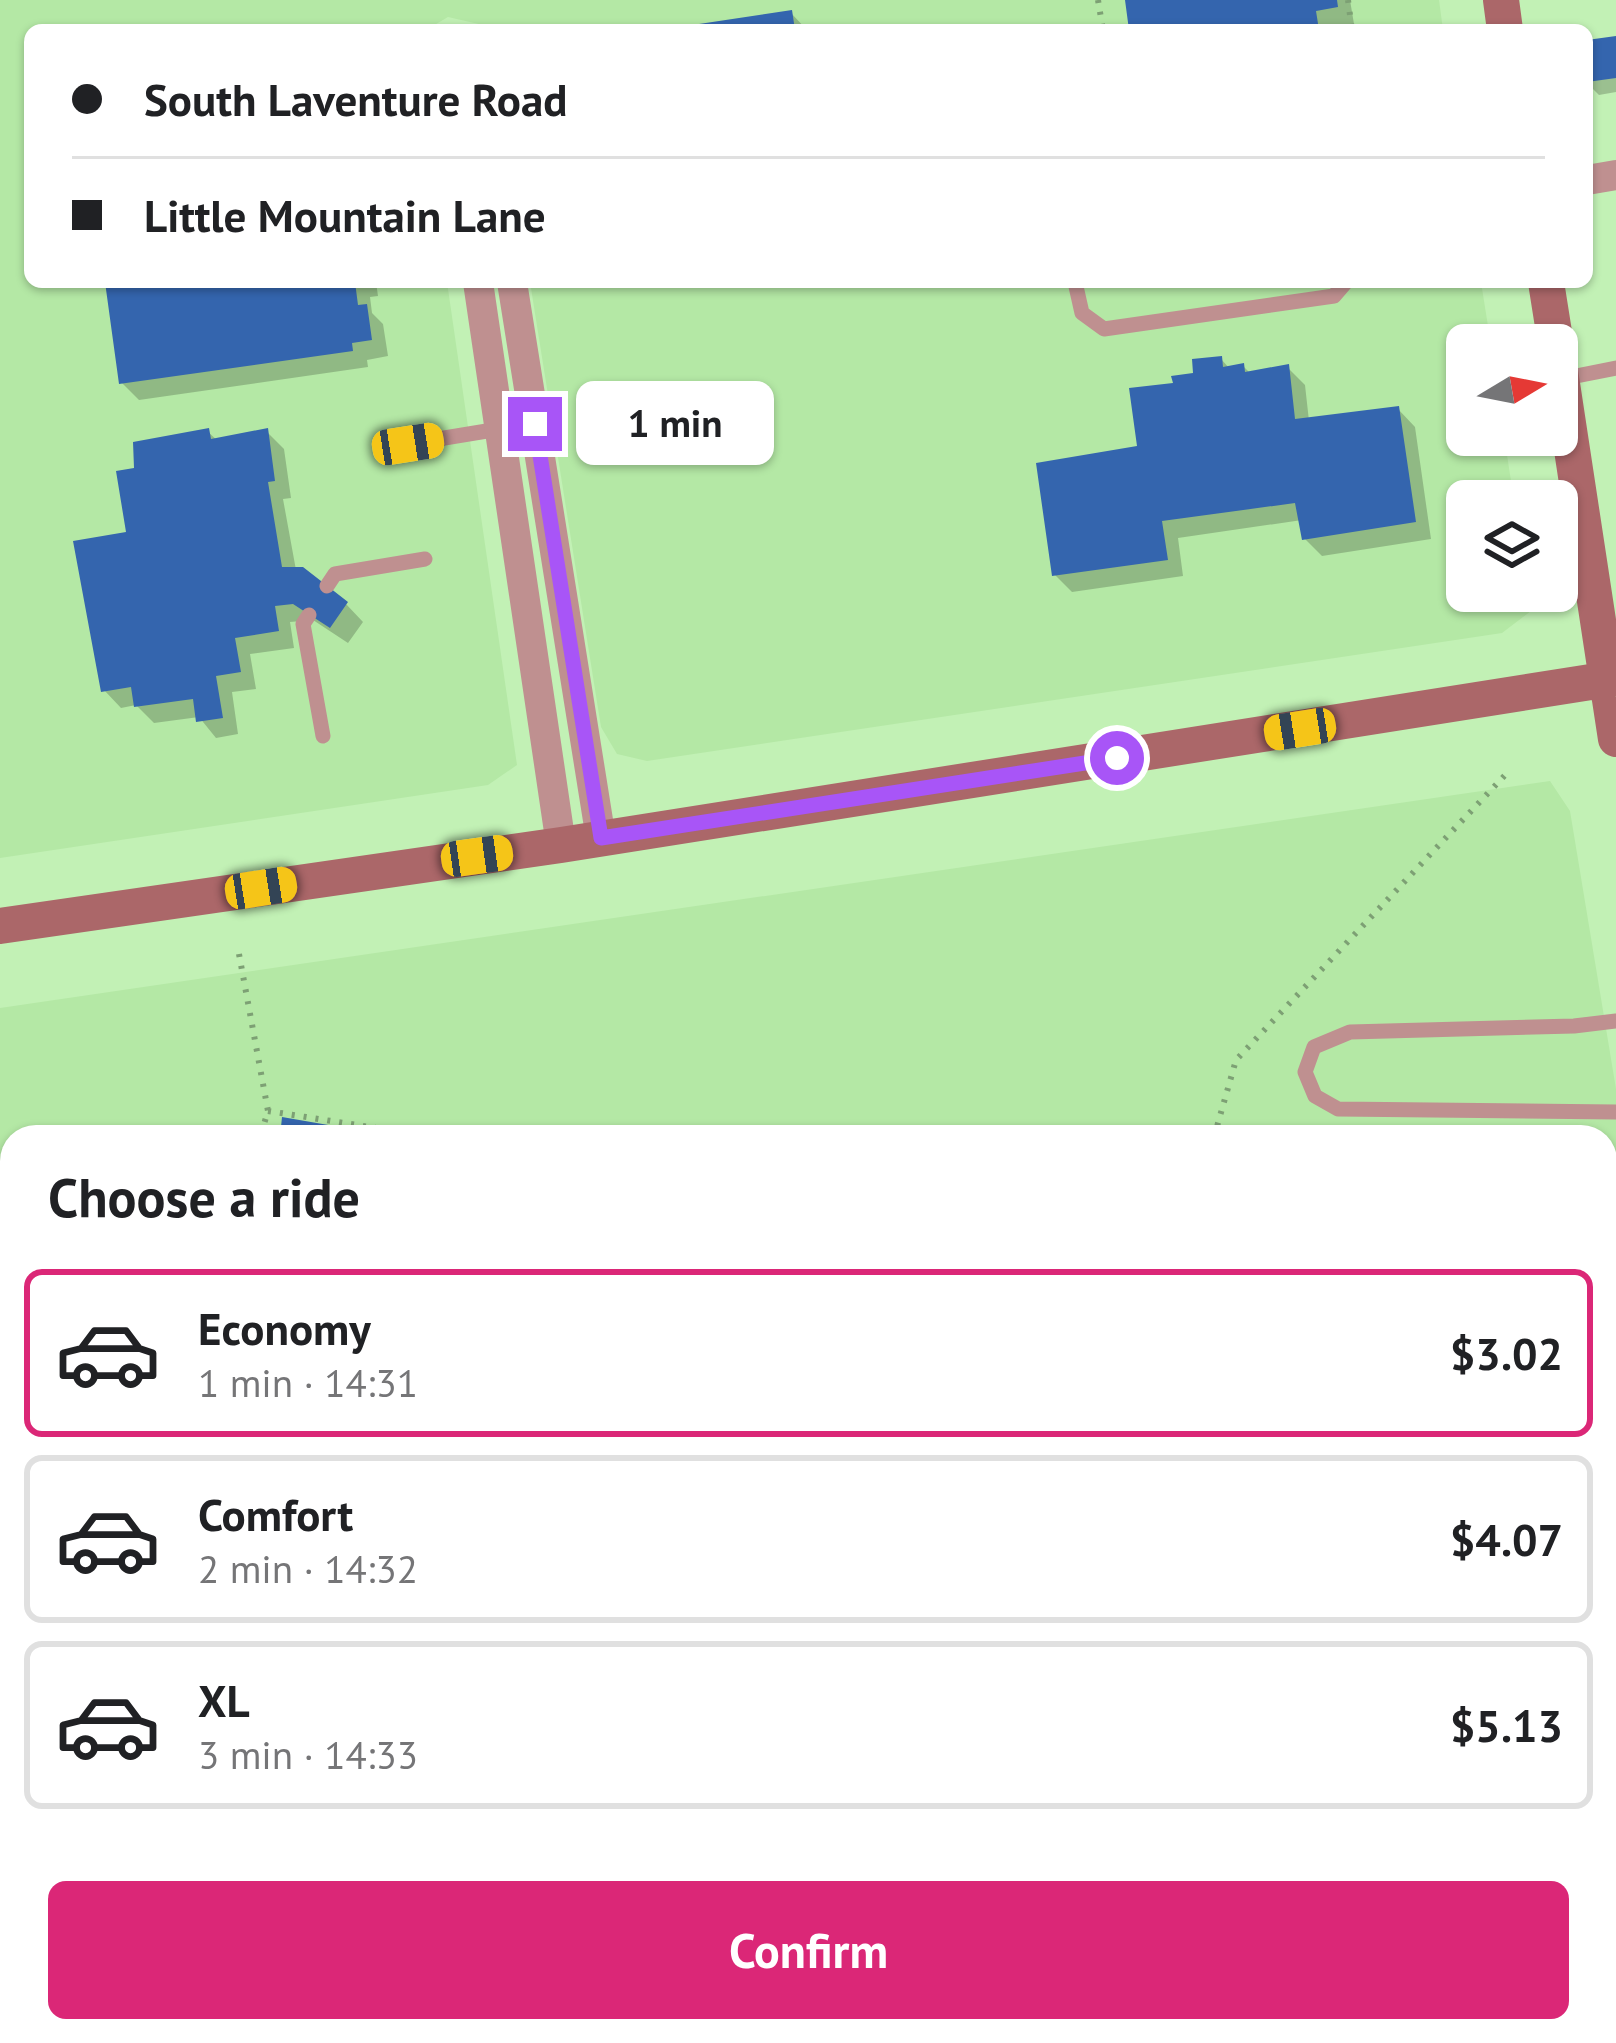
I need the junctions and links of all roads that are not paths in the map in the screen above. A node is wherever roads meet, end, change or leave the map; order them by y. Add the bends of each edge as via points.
1 (479, 288) edge
2 (513, 288) edge
3 (1076, 288) edge
4 (1341, 288) edge
5 (1547, 288) edge
6 (1553, 324) edge
7 (1578, 361) edge
8 (1616, 368) edge
9 (535, 424) junction
10 (500, 429) junction
11 (408, 444) dead end
12 (1574, 456) edge
13 (425, 560) dead end
14 (327, 586) dead end
15 (310, 615) dead end
16 (1611, 679) edge
17 (323, 736) dead end
18 (1616, 739) edge
19 (601, 838) junction
20 (561, 845) junction
21 (0, 926) edge
22 (1616, 1021) edge
23 (1616, 1112) edge

1 - 10 street
2 - 9 street
3 - 4 lane via 1082,313 1104,329 1334,296
5 - 6 street
7 - 8 lane
9 - 10 street
9 - 19 street
10 - 11 lane
10 - 20 street
12 - 16 street
13 - 14 lane via 335,574
15 - 17 lane via 303,625
16 - 18 street
16 - 19 street
19 - 20 street
20 - 21 street
22 - 23 lane via 1350,1032 1314,1047 1305,1072 1315,1096 1338,1109

